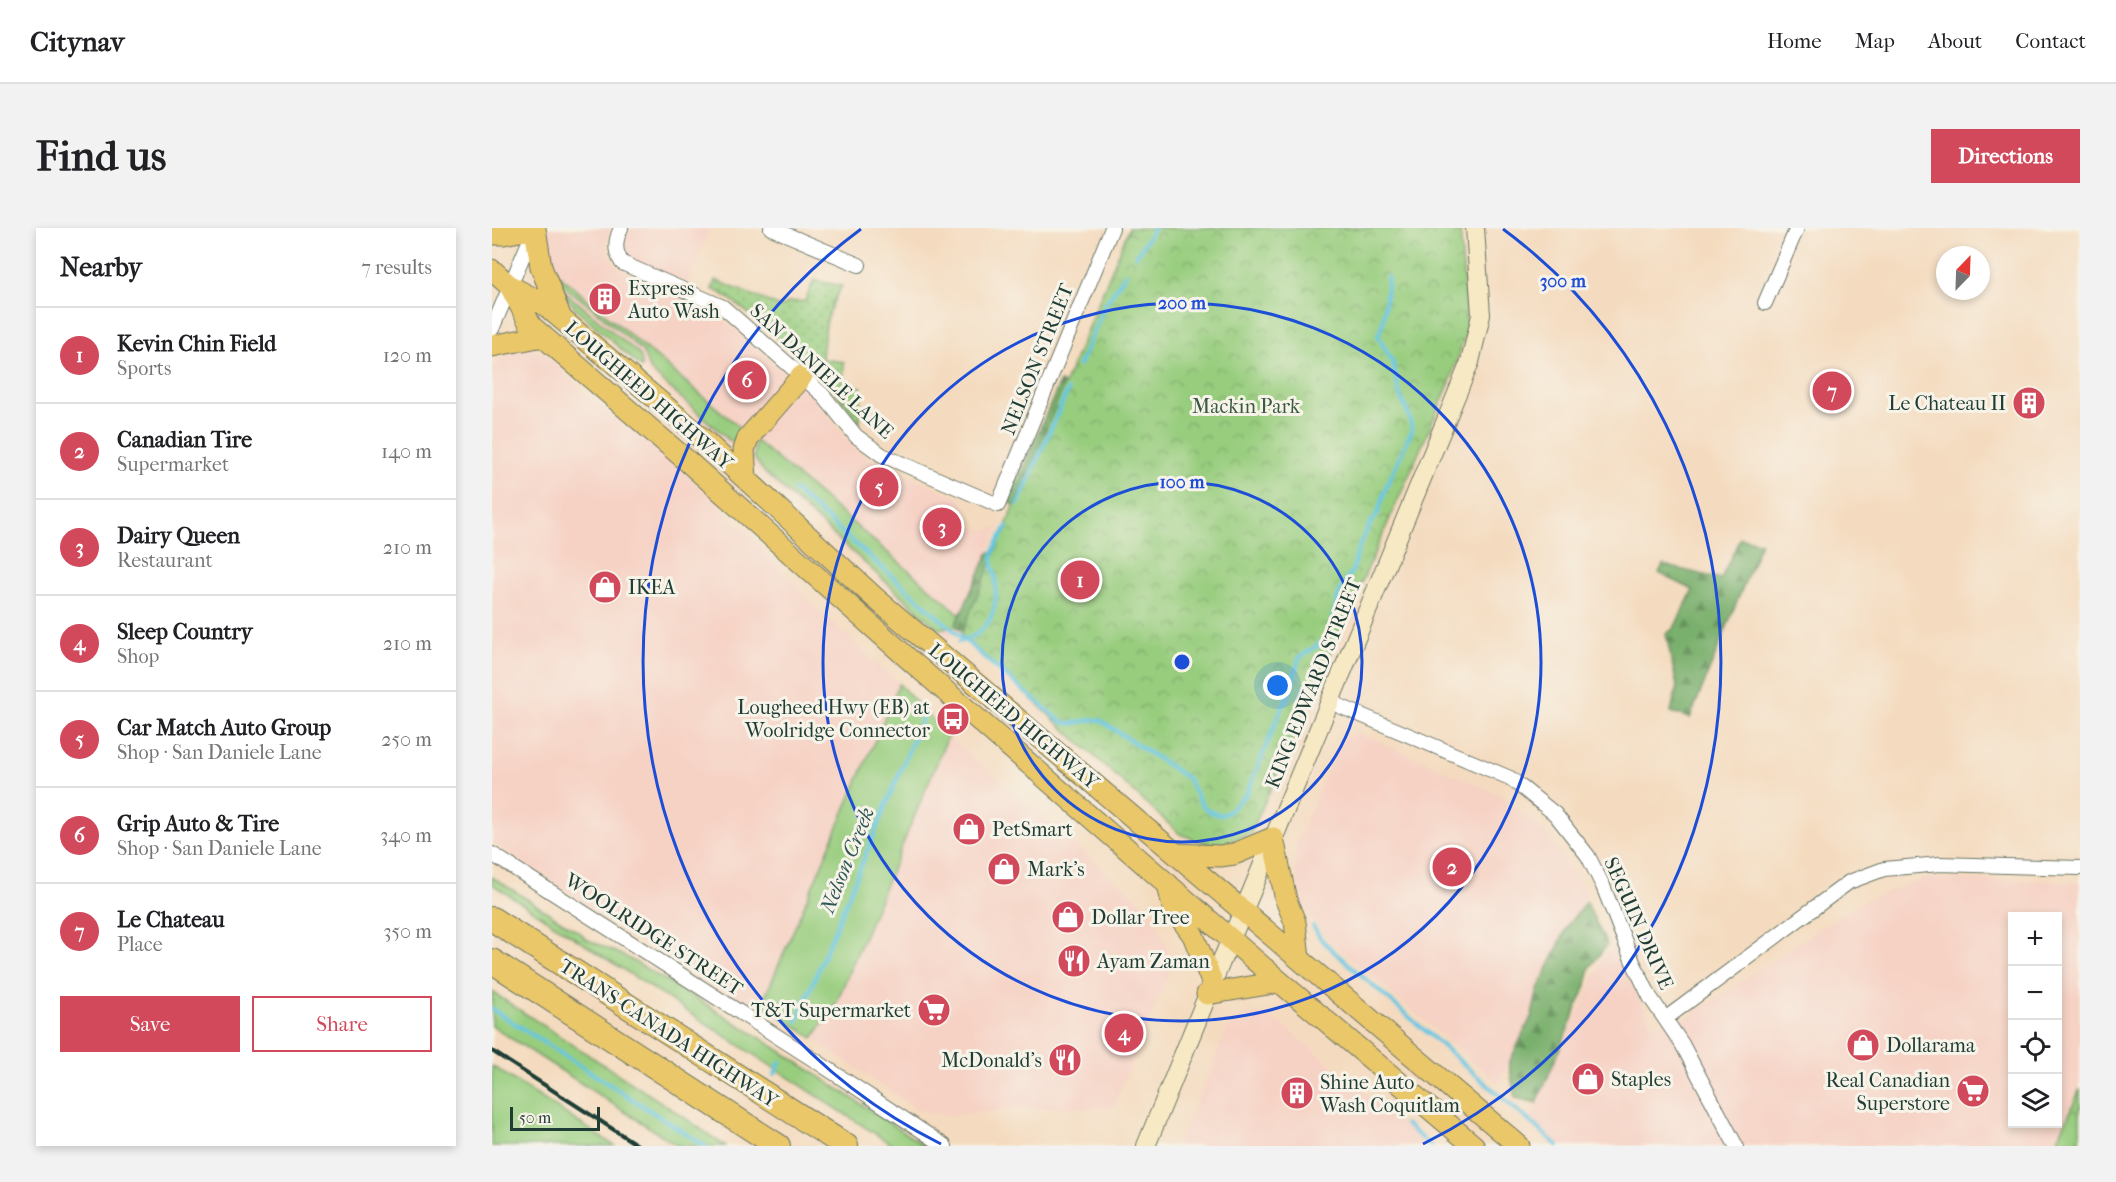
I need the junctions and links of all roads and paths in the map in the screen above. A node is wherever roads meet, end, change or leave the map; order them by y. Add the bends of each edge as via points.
1 (535, 228) edge
2 (621, 228) edge
3 (771, 228) edge
4 (1112, 228) edge
5 (1474, 228) edge
6 (1797, 228) edge
7 (492, 234) edge
8 (859, 265) dead end
9 (492, 270) edge
10 (510, 286) junction
11 (1765, 303) dead end
12 (561, 318) junction
13 (492, 328) edge
14 (543, 336) junction
15 (492, 346) edge
16 (802, 376) junction
17 (746, 478) junction
18 (998, 505) joint
19 (1330, 702) junction
20 (1273, 838) junction
21 (492, 854) edge
22 (1178, 854) junction
23 (2080, 868) edge
24 (1168, 884) junction
25 (1244, 911) junction
26 (492, 912) edge
27 (492, 919) edge
28 (1231, 938) junction
29 (547, 955) junction
30 (1299, 958) junction
31 (492, 961) edge
32 (1280, 982) junction
33 (1210, 988) junction
34 (1665, 1019) junction
35 (778, 1146) edge
36 (846, 1146) edge
37 (945, 1146) edge
38 (1146, 1146) edge
39 (1474, 1146) edge
40 (1520, 1146) edge
41 (1736, 1146) edge

1 - 7 main road
1 - 10 street
1 - 12 main road via 541,267
2 - 16 street, SAN DANIELE LANE via 616,249 622,263 723,307
3 - 8 street
4 - 18 street, NELSON STREET
5 - 19 main road, KING EDWARD STREET via 1480,315 1472,355
6 - 11 street
9 - 10 main road, LOUGHEED HIGHWAY
10 - 12 main road, LOUGHEED HIGHWAY
10 - 13 street
10 - 14 main road, LOUGHEED HIGHWAY via 531,326
12 - 17 main road, LOUGHEED HIGHWAY
14 - 15 main road
14 - 24 main road, LOUGHEED HIGHWAY
16 - 17 main road via 748,438 744,450
16 - 18 street, SAN DANIELE LANE via 875,452
17 - 22 main road, LOUGHEED HIGHWAY via 874,597
19 - 20 main road, KING EDWARD STREET
19 - 34 street, SEGUIN DRIVE via 1510,778 1555,814 1588,856 1633,962
20 - 22 main road via 1234,854
20 - 25 main road, KING EDWARD STREET
20 - 30 main road via 1286,900 1295,922
21 - 37 street, WOOLRIDGE STREET
22 - 25 main road, LOUGHEED HIGHWAY
23 - 34 street via 1940,864 1884,869 1850,882
24 - 28 main road, LOUGHEED HIGHWAY
24 - 33 main road via 1173,908 1193,935
25 - 28 main road, KING EDWARD STREET
25 - 30 main road, LOUGHEED HIGHWAY
26 - 29 highway
27 - 29 highway, TRANS-CANADA HIGHWAY
28 - 32 main road, LOUGHEED HIGHWAY
28 - 33 main road, KING EDWARD STREET
29 - 36 highway, TRANS-CANADA HIGHWAY
30 - 40 main road, LOUGHEED HIGHWAY
31 - 35 highway, TRANS-CANADA HIGHWAY
32 - 33 main road
32 - 39 main road, LOUGHEED HIGHWAY
33 - 38 main road, KING EDWARD STREET
34 - 41 street, SEGUIN DRIVE

